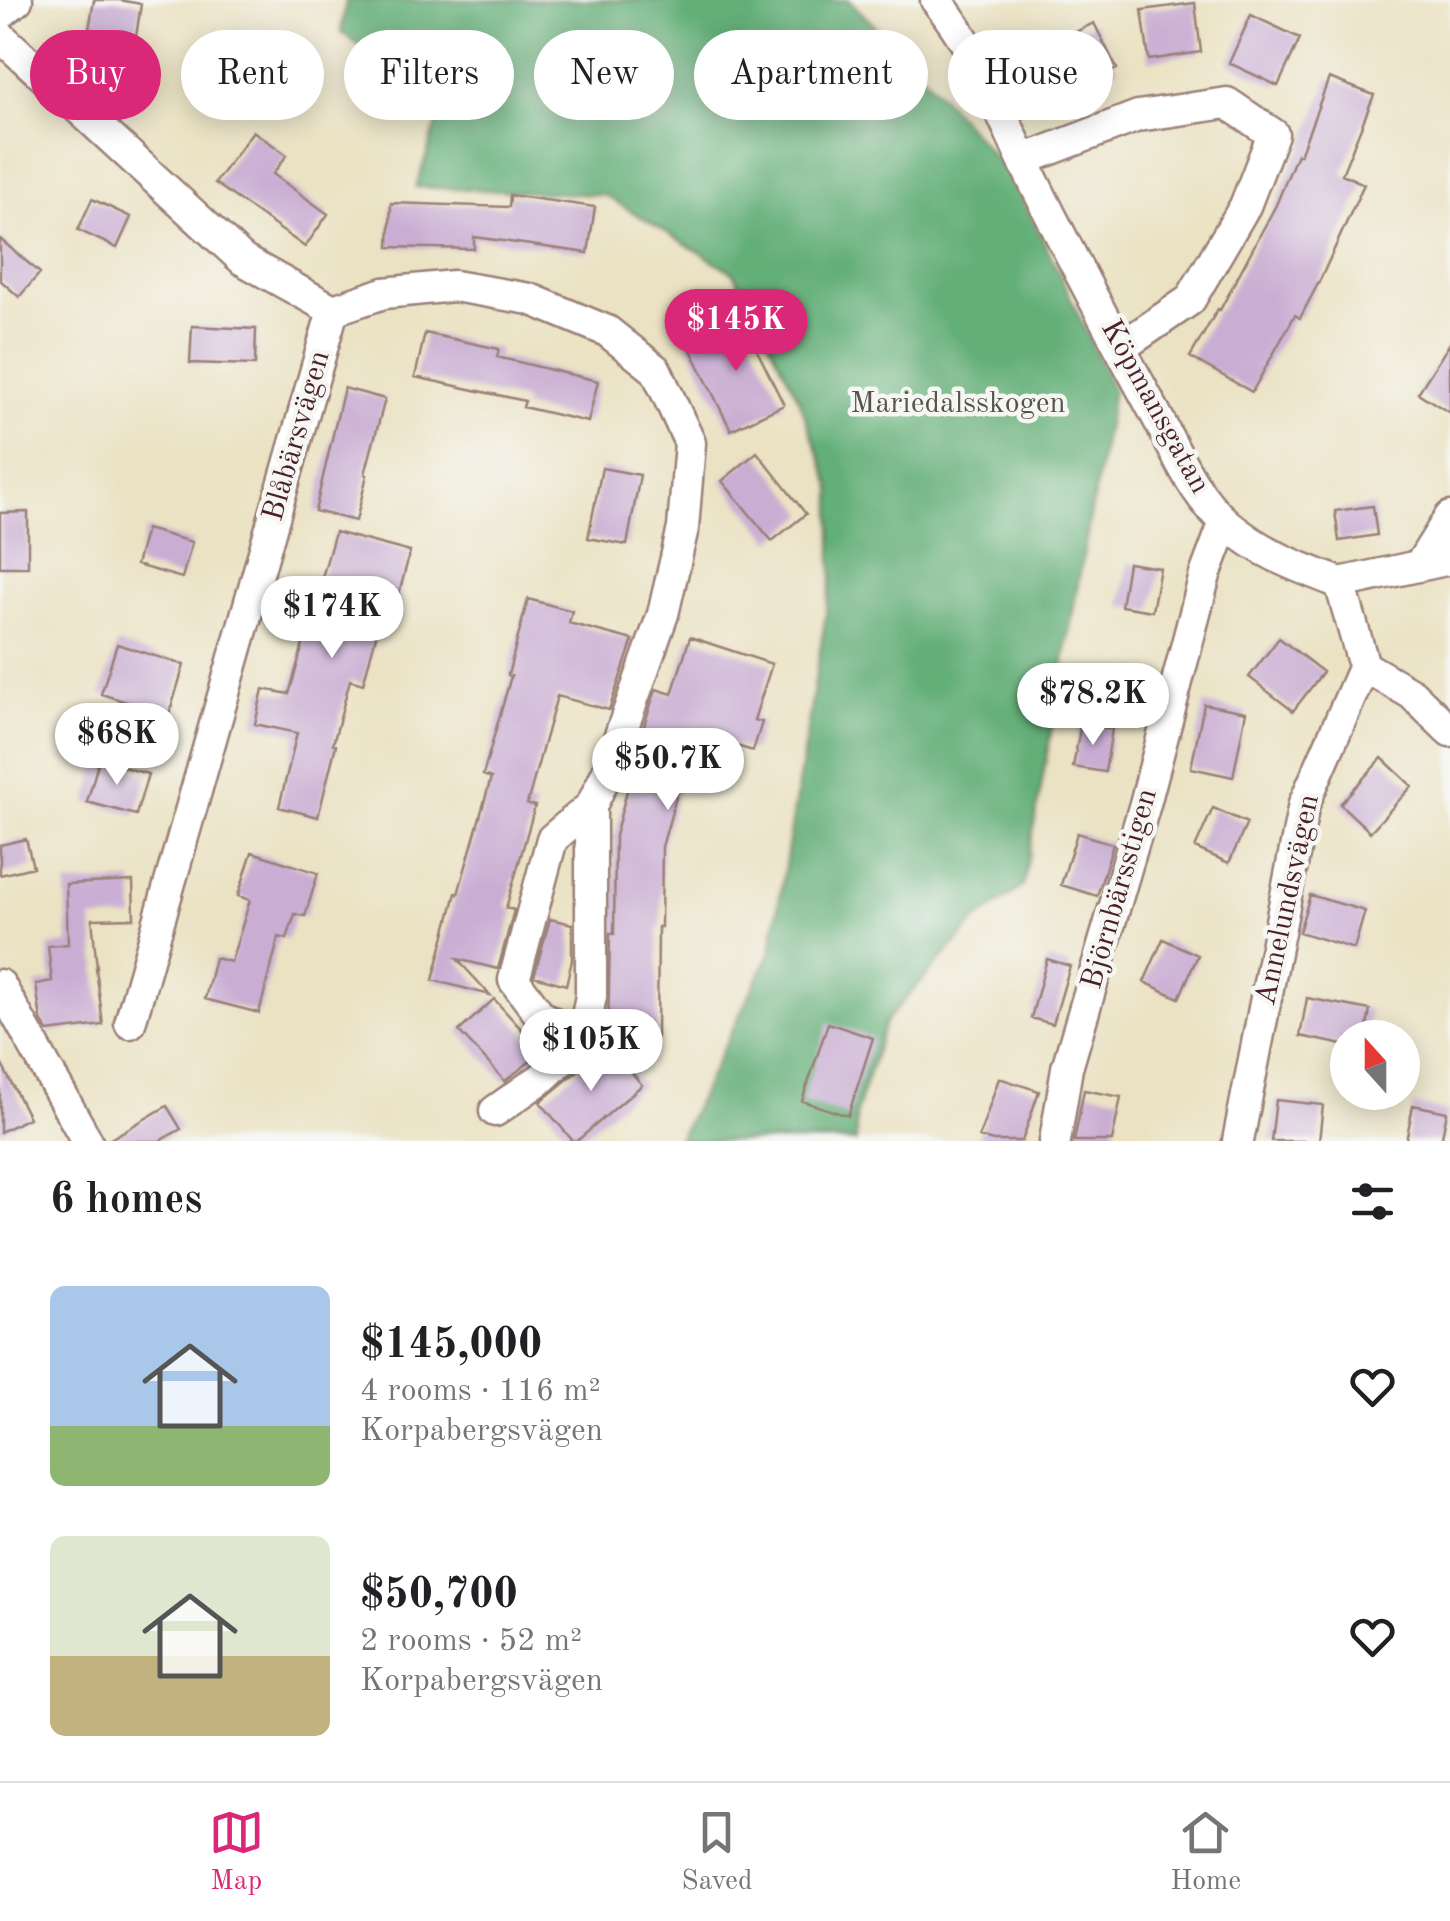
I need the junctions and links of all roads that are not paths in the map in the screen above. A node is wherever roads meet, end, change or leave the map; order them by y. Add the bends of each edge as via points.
1 (18, 0) edge
2 (936, 0) edge
3 (0, 14) edge
4 (0, 36) edge
5 (1024, 160) junction
6 (332, 310) junction
7 (1120, 348) junction
8 (1450, 517) edge
9 (1225, 522) junction
10 (1435, 562) edge
11 (1340, 583) junction
12 (1364, 666) junction
13 (1450, 730) edge
14 (591, 806) junction
15 (0, 985) edge
16 (130, 1023) dead end
17 (582, 1040) junction
18 (495, 1111) dead end
19 (88, 1141) edge
20 (1054, 1141) edge
21 (1238, 1141) edge

1 - 3 street
2 - 5 street, Köpmansgatan via 956,24
4 - 6 street via 244,260
5 - 7 street, Köpmansgatan
5 - 7 street via 1138,116 1228,103 1273,134 1245,206 1190,300
6 - 14 street via 384,293 454,286 530,299 607,331 656,370 690,443 683,528 663,614
6 - 16 street, Blåbärsvägen
7 - 9 street, Köpmansgatan via 1198,490
8 - 10 street
9 - 11 street, Köpmansgatan via 1275,558
9 - 20 street, Björnbärsstigen via 1067,1068
10 - 11 street
11 - 12 street
12 - 13 street via 1412,694
12 - 21 street, Annelundsvägen via 1304,804
14 - 17 street via 591,996
14 - 17 street via 552,839 514,980 540,1015
15 - 19 street
17 - 18 street

